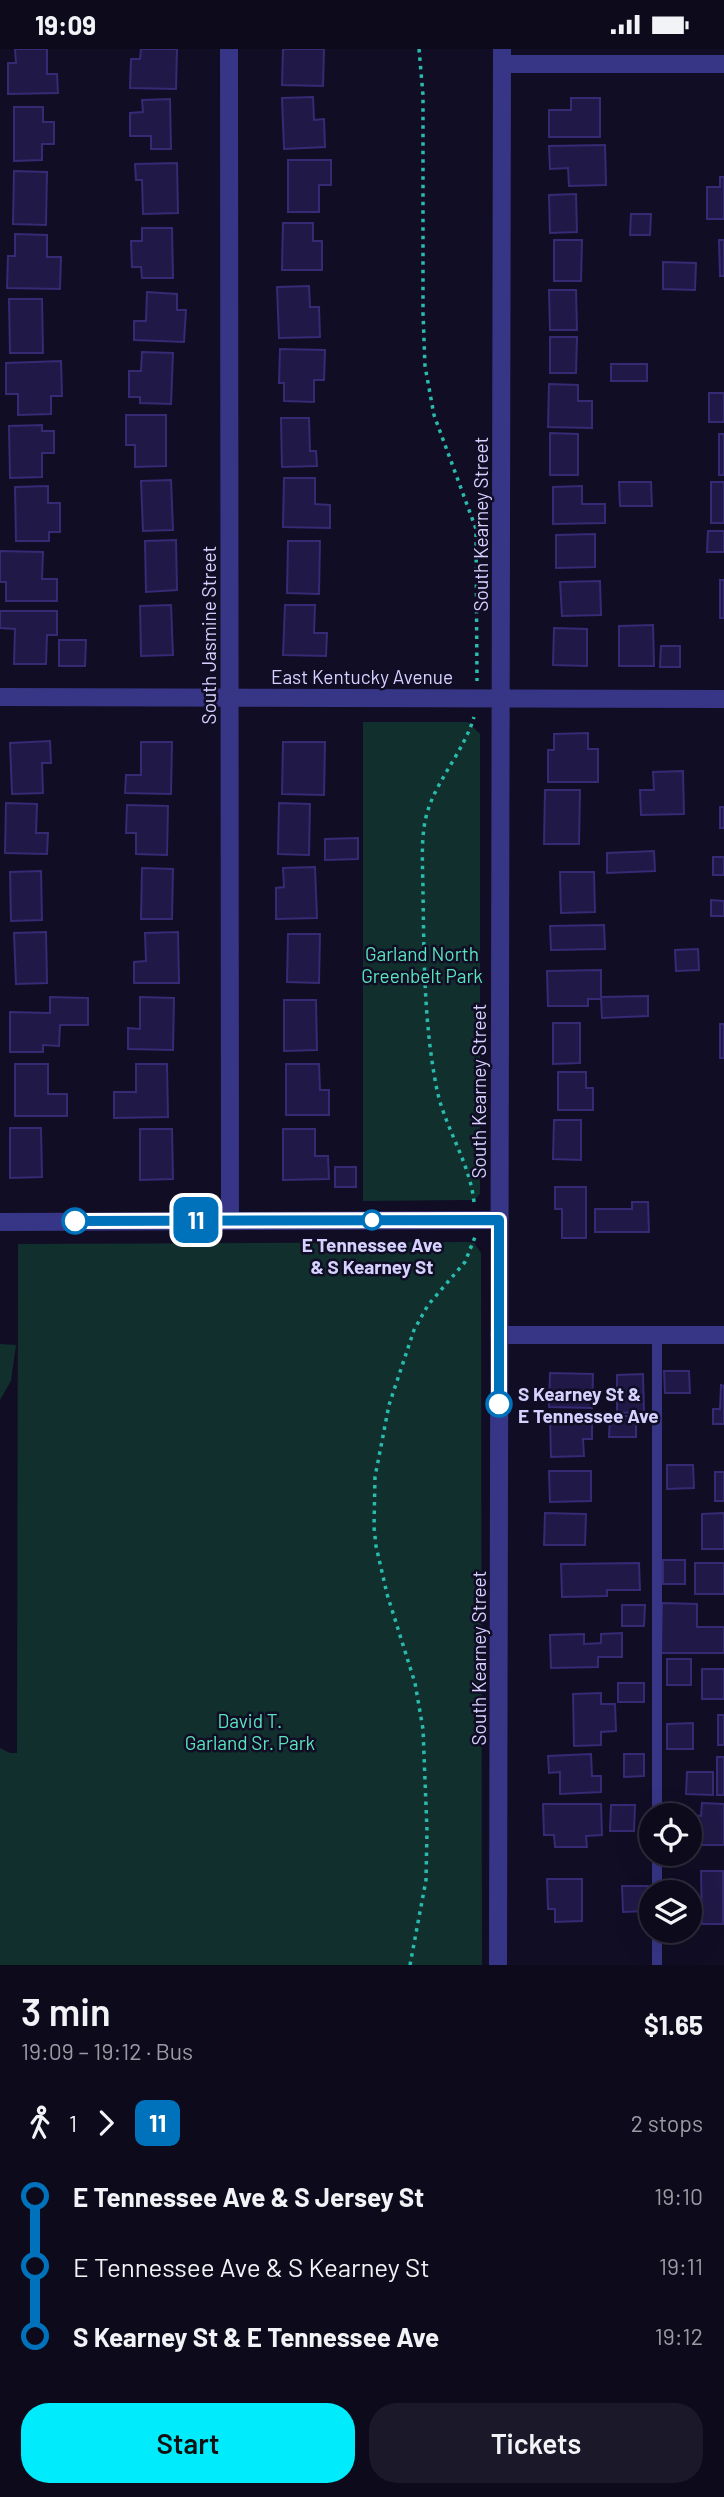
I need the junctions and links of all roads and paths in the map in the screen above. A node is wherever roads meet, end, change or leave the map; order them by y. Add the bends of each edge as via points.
1 (229, 49) edge
2 (419, 49) edge
3 (502, 56) edge
4 (724, 64) edge
5 (0, 697) edge
6 (229, 697) junction
7 (476, 697) junction
8 (500, 697) junction
9 (724, 699) edge
10 (230, 1220) junction
11 (475, 1220) junction
12 (499, 1220) junction
13 (0, 1222) edge
14 (499, 1335) junction
15 (657, 1335) junction
16 (724, 1335) edge
17 (657, 1803) edge
18 (657, 1943) edge
19 (410, 1965) edge
20 (498, 1965) edge
21 (657, 1965) edge

1 - 6 street, South Jasmine Street
2 - 7 path via 425,366 434,415 476,529
3 - 4 street
3 - 8 street, South Kearney Street
5 - 6 street, East Kentucky Avenue
6 - 7 street, East Kentucky Avenue
6 - 10 street, South Jasmine Street
7 - 8 street, East Kentucky Avenue
7 - 11 path via 471,727 428,811 423,848 425,979 437,1087 471,1184
8 - 9 street, East Kentucky Avenue
8 - 12 street, South Kearney Street
10 - 11 street
10 - 13 street
11 - 12 street
11 - 19 path via 475,1240 465,1262 428,1305 414,1330 389,1405 375,1477 376,1546 415,1683 423,1729 426,1880
12 - 14 street, South Kearney Street
14 - 15 street
14 - 20 street, South Kearney Street
15 - 16 street
15 - 17 lane
18 - 21 lane

